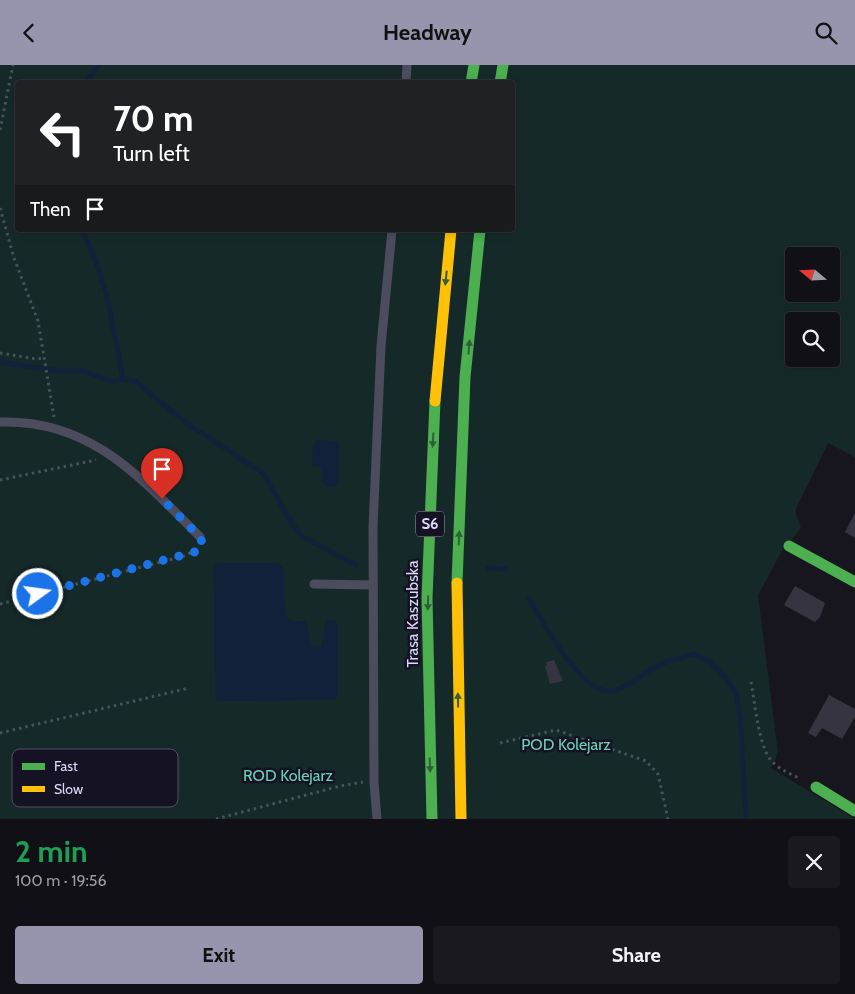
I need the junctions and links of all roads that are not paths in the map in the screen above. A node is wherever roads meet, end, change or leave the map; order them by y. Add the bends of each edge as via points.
1 (407, 65) edge
2 (474, 65) edge
3 (503, 65) edge
4 (406, 80) edge
5 (472, 80) edge
6 (500, 80) edge
7 (392, 232) edge
8 (451, 232) edge
9 (480, 232) edge
10 (0, 422) edge
11 (200, 537) road end
12 (789, 546) dead end
13 (855, 582) edge
14 (314, 584) dead end
15 (373, 585) junction
16 (816, 787) road end
17 (855, 811) edge
18 (376, 819) edge
19 (432, 819) edge
20 (461, 819) edge

1 - 4 lane
2 - 5 main road
3 - 6 main road
7 - 15 lane via 381,346
8 -> 19 main road, Trasa Kaszubska / S6 via 434,422 429,545 428,693
20 -> 9 main road, S6 via 458,547 467,365
10 - 11 lane via 23,421 54,428 86,441 131,469
12 - 13 main road
14 - 15 lane
15 - 18 lane
16 - 17 main road

